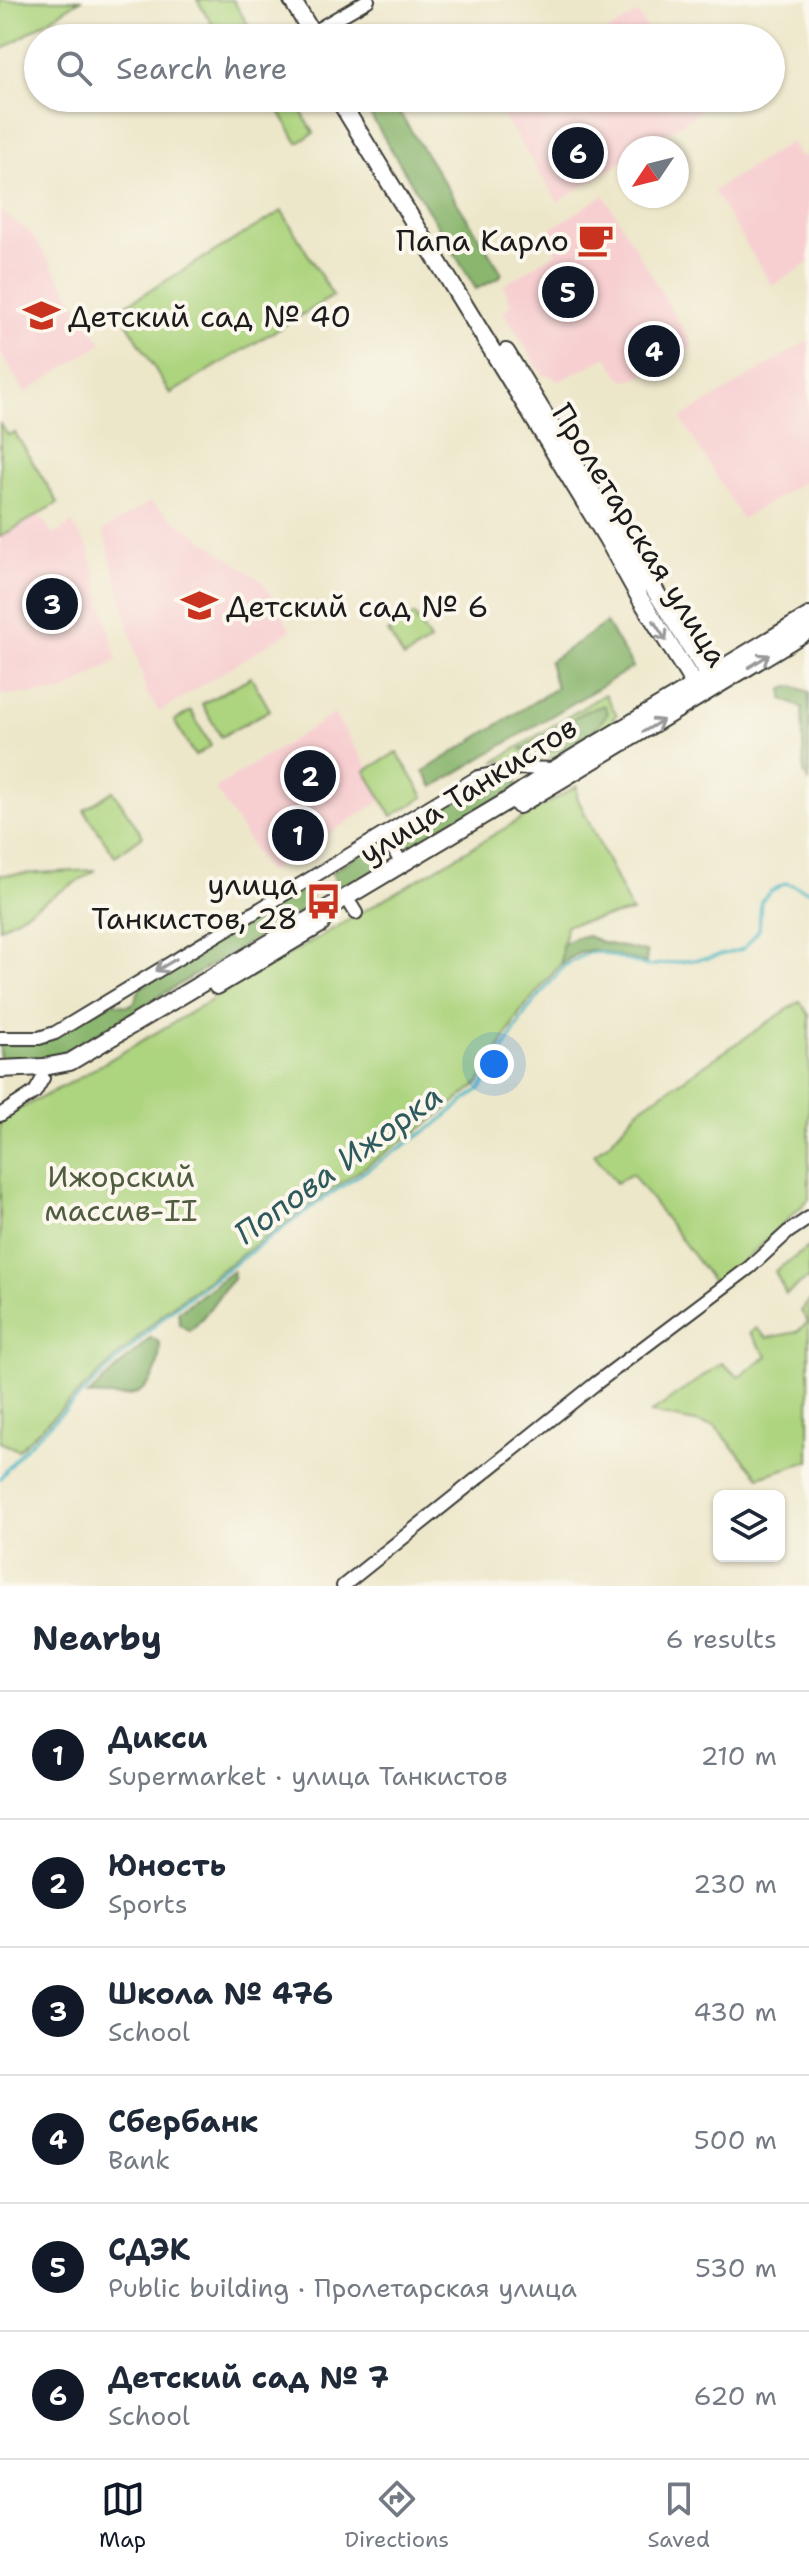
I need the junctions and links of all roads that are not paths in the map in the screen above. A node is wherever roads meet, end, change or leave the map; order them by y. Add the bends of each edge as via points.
1 (279, 0) edge
2 (292, 0) edge
3 (368, 0) edge
4 (300, 24) edge
5 (304, 24) edge
6 (329, 24) edge
7 (347, 112) edge
8 (360, 112) edge
9 (809, 606) edge
10 (805, 623) edge
11 (704, 684) junction
12 (555, 769) junction
13 (385, 835) junction
14 (404, 868) junction
15 (0, 1038) edge
16 (0, 1069) edge
17 (43, 1078) junction
18 (0, 1080) edge
19 (0, 1115) edge
20 (809, 1218) edge
21 (343, 1586) edge

1 - 4 main road
2 - 5 main road
3 - 6 street
7 -> 11 main road, Пролетарская улица
8 - 11 main road, Пролетарская улица
9 - 10 street
10 - 11 main road
11 - 12 main road, улица Танкистов
14 -> 11 main road, улица Танкистов
12 - 13 street via 520,768 478,777
12 - 14 main road, улица Танкистов
13 - 14 street
13 -> 15 street via 55,1033
14 - 16 main road, улица Танкистов via 70,1062
14 - 17 main road, улица Танкистов via 354,909 93,1060
17 - 18 main road, улица Танкистов
17 - 19 street via 35,1092
20 - 21 street

